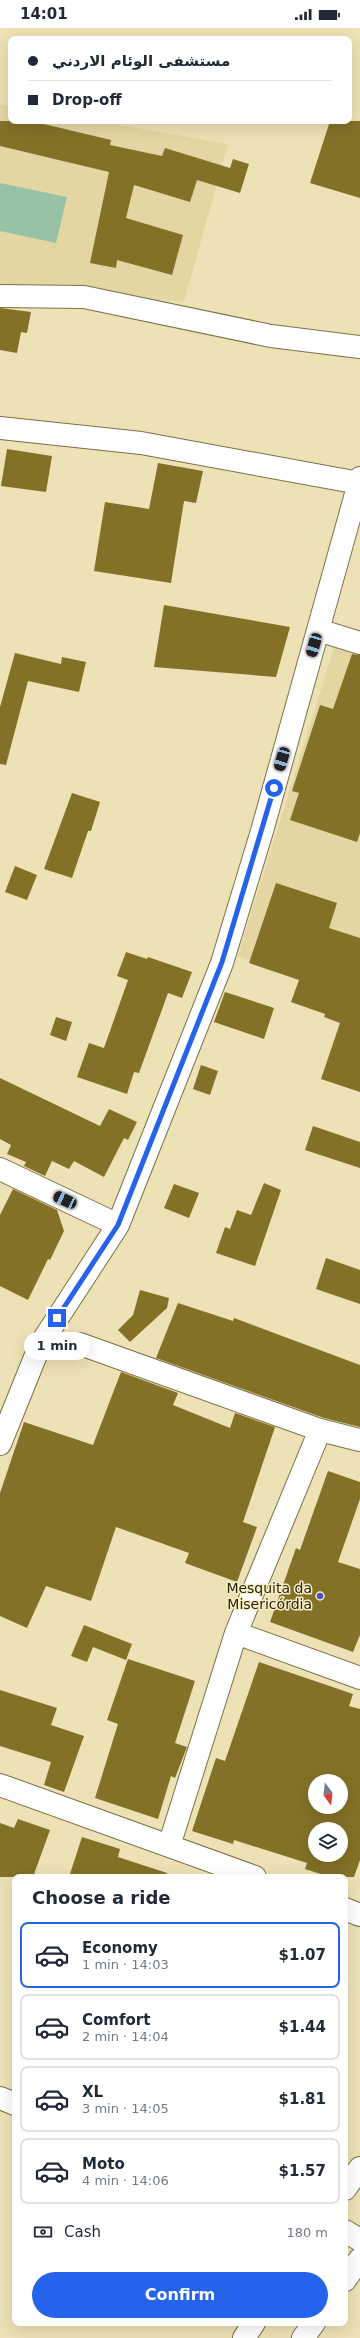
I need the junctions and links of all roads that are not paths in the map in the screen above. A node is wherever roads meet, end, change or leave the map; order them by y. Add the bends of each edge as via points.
1 (0, 296) edge
2 (360, 347) edge
3 (0, 428) edge
4 (359, 481) edge
5 (318, 630) junction
6 (360, 643) edge
7 (0, 1169) edge
8 (118, 1225) junction
9 (40, 1345) junction
10 (320, 1430) junction
11 (360, 1440) edge
12 (0, 1444) edge
13 (236, 1633) junction
14 (360, 1678) edge
15 (0, 1785) edge
16 (169, 1846) junction
17 (247, 1874) edge
18 (348, 1910) edge
19 (360, 1915) edge
20 (0, 2098) edge
21 (12, 2103) edge
22 (360, 2168) edge
23 (348, 2185) edge
24 (348, 2233) edge
25 (360, 2240) edge
26 (360, 2259) edge
27 (348, 2276) edge
28 (252, 2326) edge
29 (312, 2326) edge
30 (244, 2338) edge
31 (303, 2338) edge

1 - 2 street via 84,297 271,336
3 - 4 street via 141,443
4 - 5 street
5 - 6 street
5 - 8 street via 262,831 222,962
7 - 8 street
8 - 9 street
9 - 10 street via 80,1344
9 - 12 street
10 - 11 street
10 - 13 street
13 - 14 street
13 - 16 street
15 - 16 street
16 - 17 street
18 - 19 street
20 - 21 street
22 - 23 street
24 - 25 street
26 - 27 street
28 - 30 street
29 - 31 street

